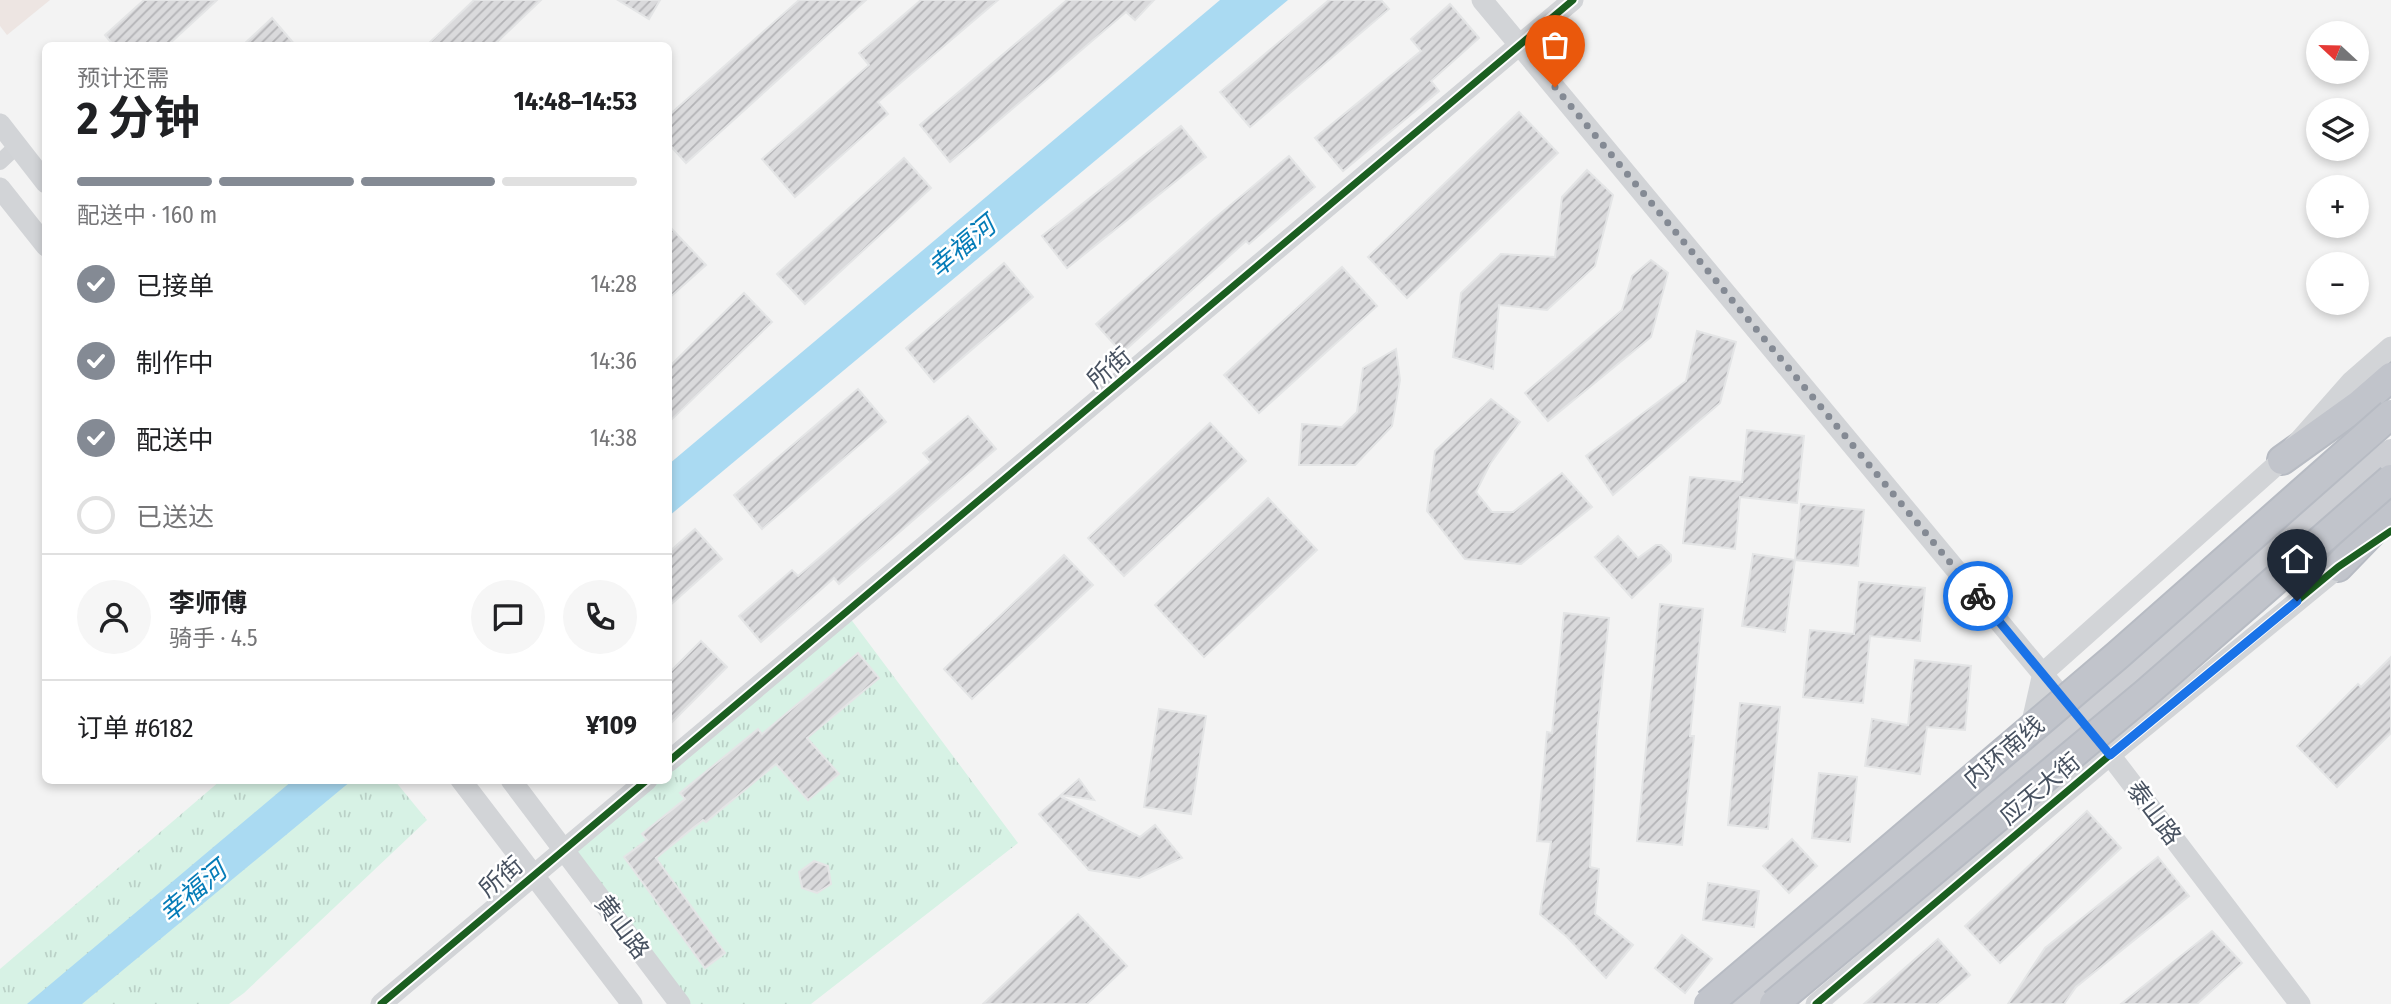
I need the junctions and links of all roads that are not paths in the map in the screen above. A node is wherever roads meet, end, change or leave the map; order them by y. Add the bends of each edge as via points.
1 (1482, 0) edge
2 (1573, 0) edge
3 (1520, 45) junction
4 (0, 124) edge
5 (17, 146) junction
6 (0, 162) edge
7 (42, 178) edge
8 (0, 188) edge
9 (42, 241) edge
10 (2391, 348) edge
11 (2391, 377) edge
12 (2391, 414) edge
13 (2391, 424) edge
14 (2391, 451) edge
15 (2282, 460) junction
16 (2391, 479) edge
17 (2391, 512) edge
18 (2391, 531) edge
19 (2338, 567) junction
20 (2043, 673) junction
21 (2076, 713) junction
22 (2027, 742) junction
23 (2110, 755) junction
24 (672, 759) edge
25 (464, 784) edge
26 (514, 784) edge
27 (642, 784) edge
28 (565, 849) junction
29 (535, 875) junction
30 (381, 1004) edge
31 (632, 1004) edge
32 (680, 1004) edge
33 (1708, 1004) edge
34 (1725, 1004) edge
35 (1745, 1004) edge
36 (1774, 1004) edge
37 (1816, 1004) edge
38 (2300, 1004) edge

1 - 3 street, 泰山路
2 - 3 street, 所街
3 - 20 street, 泰山路
3 - 24 street, 所街
4 - 5 street
5 - 6 street
5 - 7 street
8 - 9 street
10 - 15 street via 2351,382
11 - 15 highway
12 - 33 highway, 内环南线, bridge via 2118,655
13 - 21 main road, 应天大街
14 - 21 main road, 应天大街
15 - 20 street
16 - 36 highway, 内环南线, bridge via 2146,693
17 - 19 highway
18 - 19 street, 应天大街
19 - 23 street, 应天大街
20 - 21 street, 泰山路
20 - 22 street
21 - 22 main road, 应天大街
21 - 23 street, 泰山路
21 - 35 main road, 应天大街
22 - 34 main road, 应天大街
23 - 37 street, 应天大街
23 - 38 street, 泰山路
25 - 29 street, 黄山路
26 - 28 street, 黄山路
27 - 28 street, 所街
28 - 29 street, 所街
28 - 32 street, 黄山路
29 - 30 street, 所街
29 - 31 street, 黄山路

